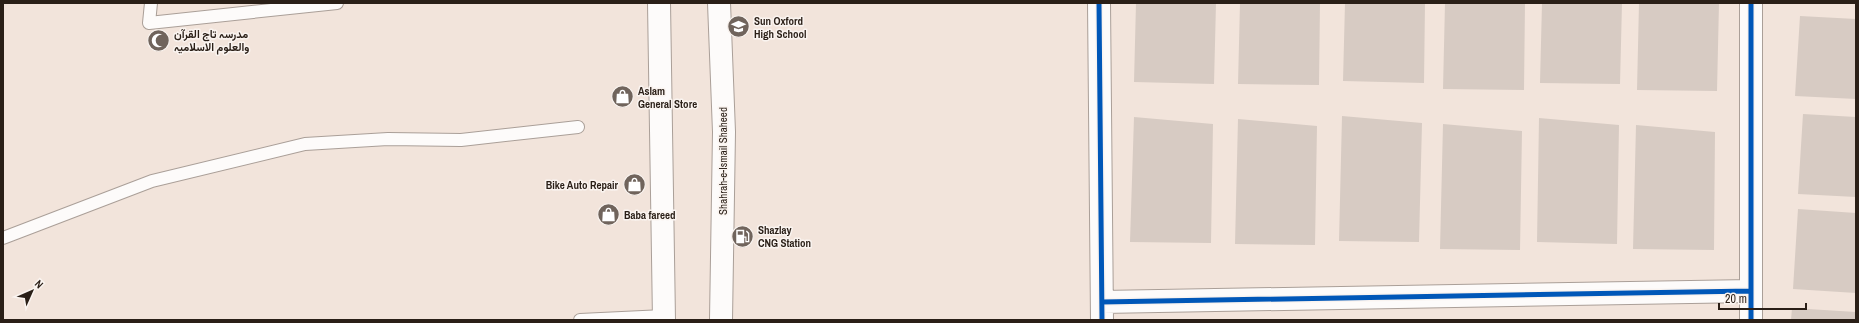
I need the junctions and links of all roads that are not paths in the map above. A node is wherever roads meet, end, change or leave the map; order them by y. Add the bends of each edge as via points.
1 (151, 3) edge
2 (338, 3) edge
3 (659, 3) edge
4 (719, 3) edge
5 (1099, 3) edge
6 (1751, 3) edge
7 (578, 127) dead end
8 (3, 238) edge
9 (1751, 291) junction
10 (1102, 311) edge
11 (664, 318) edge
12 (580, 320) edge
13 (721, 320) edge
14 (1751, 320) edge

1 - 2 lane via 150,23
3 - 11 street
4 - 13 street, Shahrah-e-Ismail Shaheed via 724,132
5 - 10 street
6 - 9 street
7 - 8 lane via 461,140 305,144 152,181
9 - 10 street
9 - 14 street
11 - 12 lane

